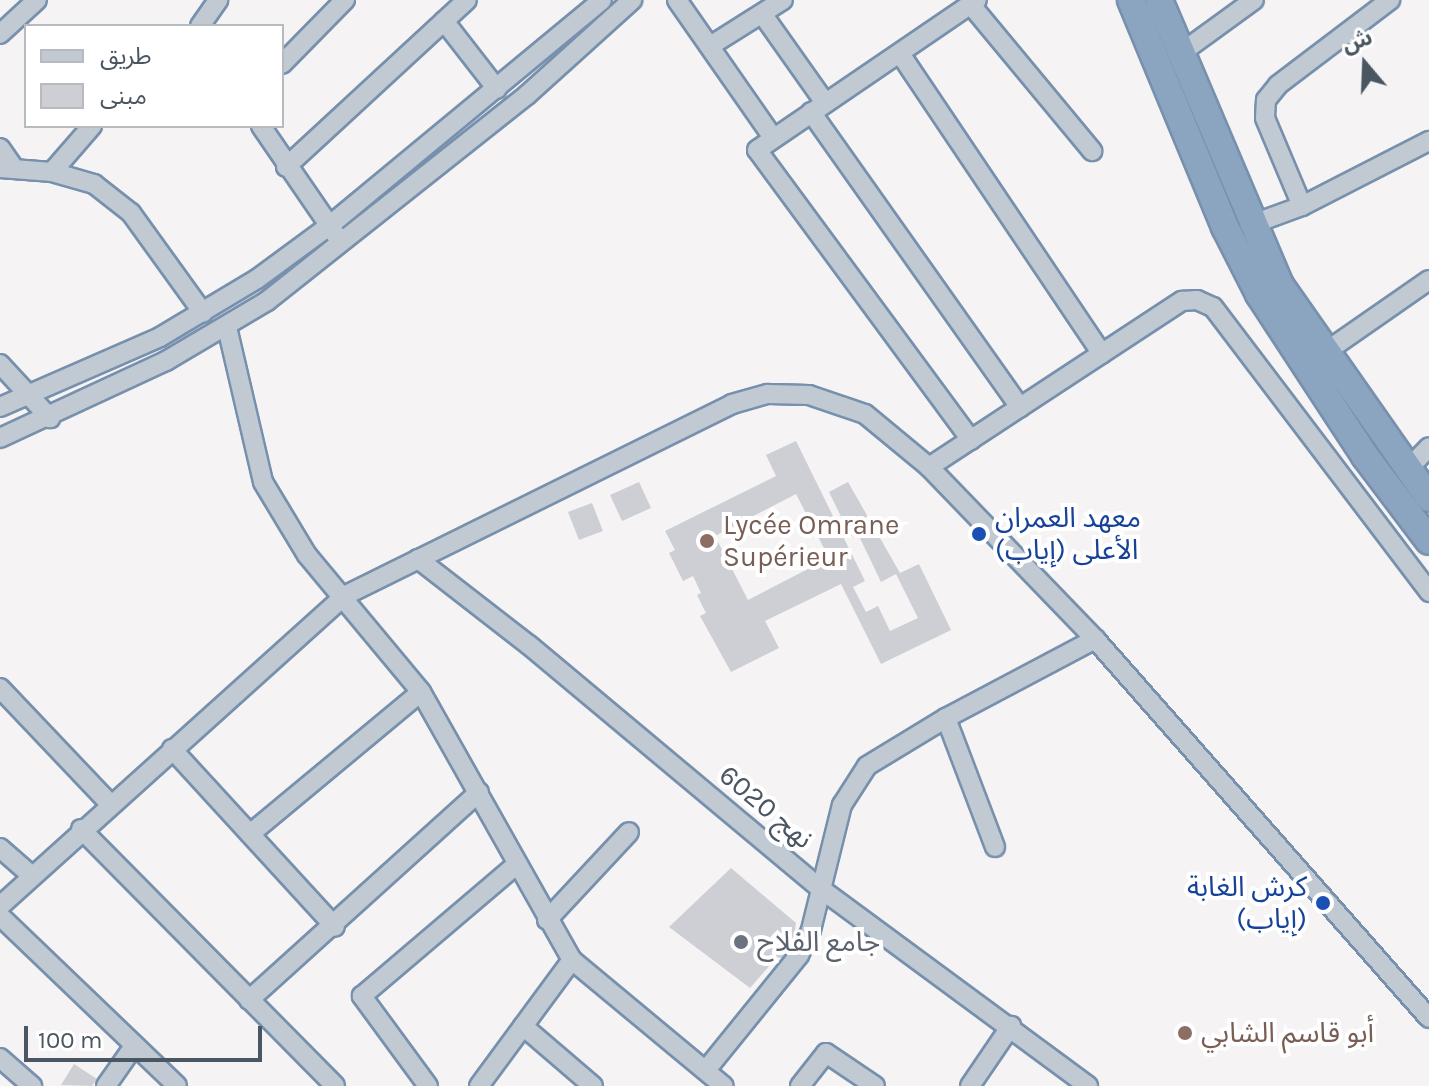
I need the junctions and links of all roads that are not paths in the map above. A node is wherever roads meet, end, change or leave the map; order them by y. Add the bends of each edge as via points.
1 (37, 0) edge
2 (345, 0) edge
3 (467, 0) edge
4 (602, 0) edge
5 (632, 0) edge
6 (677, 0) edge
7 (783, 0) edge
8 (1131, 0) edge
9 (1159, 0) edge
10 (1254, 0) edge
11 (1390, 0) edge
12 (974, 3) edge
13 (763, 15) junction
14 (444, 21) junction
15 (0, 34) edge
16 (710, 46) junction
17 (1181, 53) junction
18 (901, 55) junction
19 (284, 62) edge
20 (497, 89) junction
21 (818, 107) junction
22 (90, 128) edge
23 (262, 128) edge
24 (772, 136) junction
25 (1429, 141) edge
26 (0, 148) edge
27 (1092, 151) dead end
28 (286, 167) junction
29 (7, 168) edge
30 (52, 172) junction
31 (1302, 206) junction
32 (1250, 225) junction
33 (329, 226) junction
34 (343, 244) junction
35 (1429, 280) edge
36 (203, 313) junction
37 (227, 327) junction
38 (1324, 353) junction
39 (1102, 354) junction
40 (0, 364) edge
41 (28, 396) junction
42 (1, 404) edge
43 (1020, 407) junction
44 (50, 418) junction
45 (24, 428) junction
46 (0, 438) edge
47 (971, 440) junction
48 (1429, 447) edge
49 (929, 467) junction
50 (1406, 471) junction
51 (1429, 498) edge
52 (1429, 541) edge
53 (418, 559) junction
54 (1429, 592) edge
55 (346, 595) junction
56 (1095, 639) junction
57 (0, 688) edge
58 (421, 692) junction
59 (946, 718) junction
60 (172, 749) junction
61 (479, 792) junction
62 (110, 804) junction
63 (81, 829) junction
64 (629, 832) dead end
65 (250, 834) junction
66 (995, 847) dead end
67 (0, 848) edge
68 (517, 864) junction
69 (32, 876) junction
70 (821, 889) junction
71 (0, 906) edge
72 (0, 916) edge
73 (547, 920) junction
74 (335, 927) junction
75 (572, 960) junction
76 (249, 1000) junction
77 (1429, 1018) edge
78 (523, 1026) junction
79 (1011, 1026) junction
80 (134, 1046) junction
81 (0, 1058) edge
82 (706, 1070) junction
83 (32, 1086) edge
84 (106, 1086) edge
85 (177, 1086) edge
86 (335, 1086) edge
87 (428, 1086) edge
88 (479, 1086) edge
89 (593, 1086) edge
90 (724, 1086) edge
91 (800, 1086) edge
92 (875, 1086) edge
93 (970, 1086) edge
94 (1088, 1086) edge

1 - 15 street
2 - 19 street
3 - 14 street
4 - 20 street
5 - 34 street via 527,95
6 - 16 street
7 - 13 street
8 - 52 highway via 1225,227 1259,294 1365,456
9 - 17 highway
10 - 17 street
11 - 31 street via 1278,85 1266,100 1265,118
12 - 18 street
12 - 27 street
13 - 16 street
13 - 21 street
14 - 20 street
14 - 28 street
16 - 24 street
17 - 32 highway
18 - 21 street
18 - 39 street
20 - 33 street
21 - 24 street
21 - 43 street
22 - 30 street
23 - 28 street
24 - 47 street via 757,150 759,155
25 - 31 street
26 - 29 street
28 - 33 street
29 - 30 street
30 - 36 street via 94,184 131,213
31 - 32 street
32 - 38 highway via 1280,285
33 - 34 street
33 - 36 street
34 - 37 street
35 - 38 street
36 - 41 street via 97,368
37 - 44 street
37 - 55 street via 263,482 307,555
38 - 50 highway
39 - 43 street
39 - 54 street via 1182,301 1213,307
40 - 41 street
41 - 42 street
41 - 44 street
42 - 45 street
43 - 47 street
44 - 45 street
45 - 46 street
47 - 49 street
48 - 50 street
49 - 53 street via 865,414 809,395 768,394 732,404
49 - 56 street
50 - 51 highway
53 - 55 street
53 - 70 street, نهج 6020
55 - 58 street
55 - 60 street
56 - 59 street
56 - 77 street
57 - 62 street
58 - 61 street
58 - 65 street
59 - 66 street
59 - 70 street via 867,766 842,805
60 - 62 street
60 - 65 street
61 - 68 street
61 - 74 street
62 - 63 street
63 - 69 street
63 - 76 street
64 - 73 street
65 - 74 street
67 - 69 street
68 - 73 street
68 - 87 street via 362,996
69 - 71 street
70 - 79 street, نهج 6020
70 - 82 street via 811,930 792,967
72 - 80 street
73 - 75 street
74 - 76 street
75 - 78 street
75 - 82 street
76 - 86 street
78 - 88 street
78 - 89 street
79 - 93 street
79 - 94 street, نهج 6020
80 - 84 street
80 - 85 street
81 - 83 street
82 - 90 street
91 - 92 street via 826,1053

